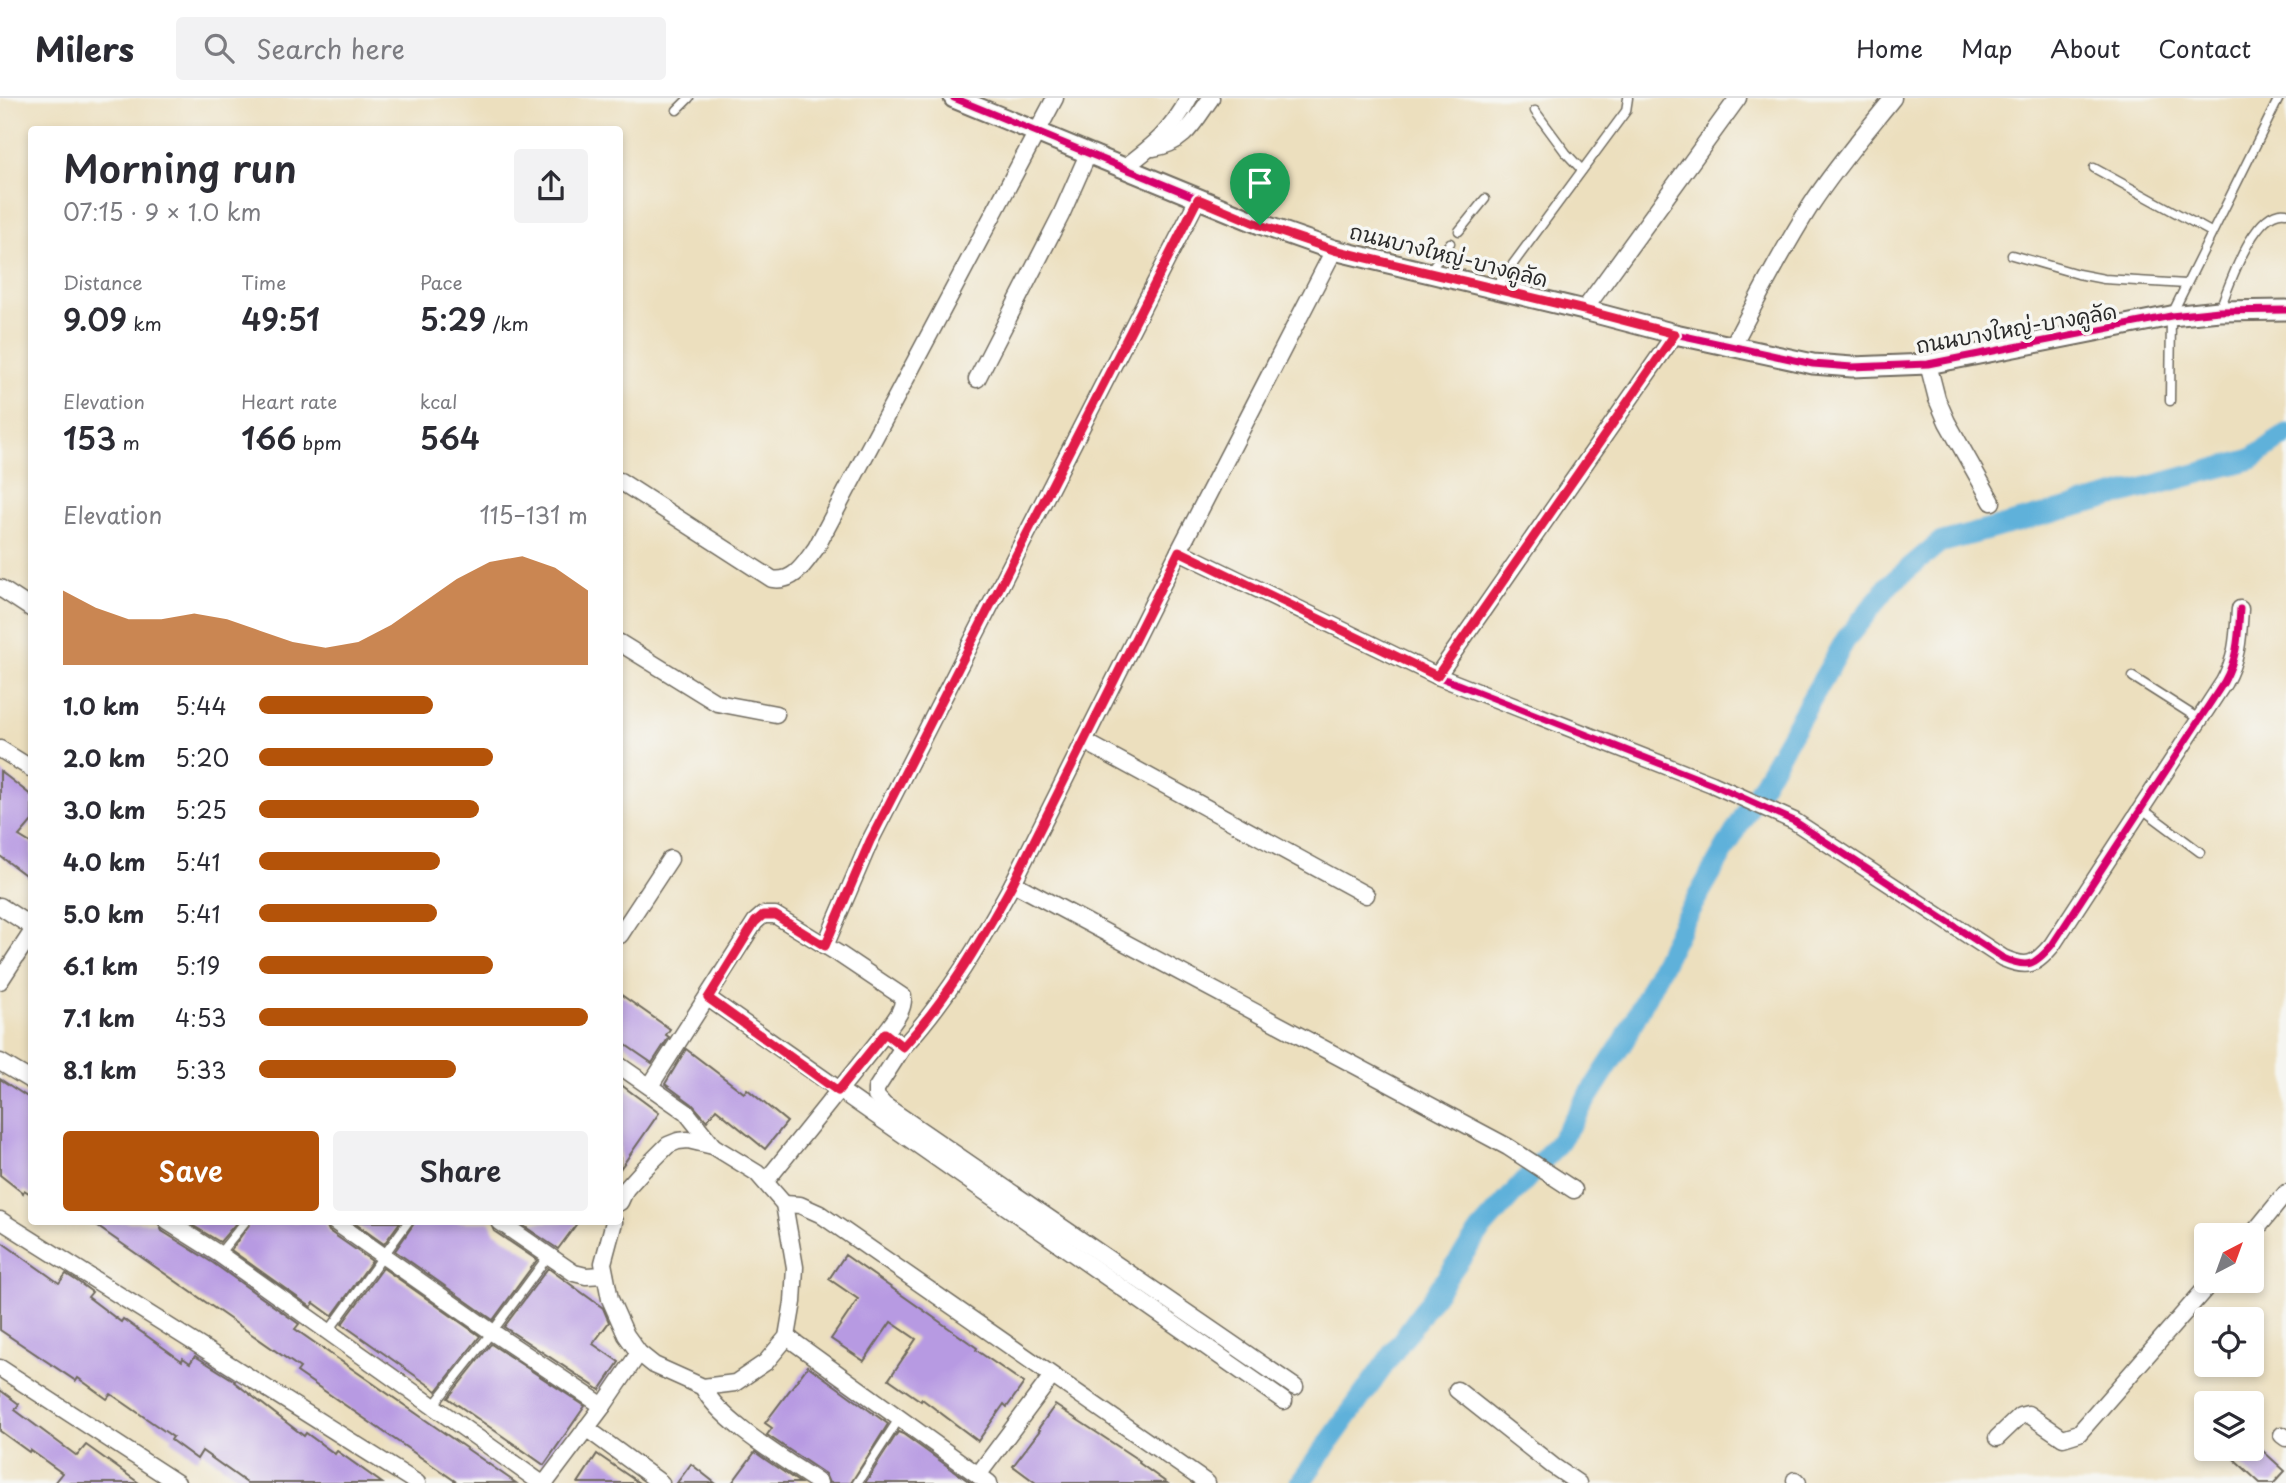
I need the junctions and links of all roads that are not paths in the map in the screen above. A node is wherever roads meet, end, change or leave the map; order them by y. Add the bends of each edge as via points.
1 (689, 98) edge
2 (954, 98) edge
3 (1055, 98) edge
4 (1189, 98) edge
5 (1211, 98) edge
6 (1628, 98) edge
7 (1738, 98) edge
8 (1893, 98) edge
9 (2279, 98) edge
10 (677, 110) dead end
11 (1535, 111) dead end
12 (1036, 133) junction
13 (1150, 148) junction
14 (1088, 154) junction
15 (1124, 168) junction
16 (2094, 168) dead end
17 (1582, 170) junction
18 (1198, 199) junction
19 (1485, 199) dead end
20 (2286, 213) edge
21 (1460, 231) dead end
22 (2211, 232) junction
23 (1450, 243) dead end
24 (1334, 250) junction
25 (2012, 255) dead end
26 (1427, 273) junction
27 (2186, 284) junction
28 (1494, 289) junction
29 (1584, 310) junction
30 (2286, 310) edge
31 (2219, 311) junction
32 (2171, 316) junction
33 (1675, 334) junction
34 (1732, 348) junction
35 (1928, 364) junction
36 (977, 379) dead end
37 (2170, 401) dead end
38 (623, 483) edge
39 (1992, 502) dead end
40 (1179, 551) junction
41 (0, 588) edge
42 (28, 606) edge
43 (2240, 609) dead end
44 (623, 645) edge
45 (1437, 676) junction
46 (2133, 677) dead end
47 (776, 714) dead end
48 (2199, 719) junction
49 (1084, 741) junction
50 (0, 748) edge
51 (28, 766) edge
52 (2141, 808) junction
53 (2200, 852) dead end
54 (670, 859) dead end
55 (1013, 883) junction
56 (1366, 895) dead end
57 (0, 906) edge
58 (28, 924) edge
59 (623, 930) edge
60 (28, 938) edge
61 (825, 946) junction
62 (0, 981) edge
63 (708, 998) junction
64 (885, 1033) junction
65 (903, 1047) junction
66 (0, 1062) edge
67 (623, 1068) edge
68 (28, 1079) edge
69 (650, 1086) junction
70 (838, 1091) junction
71 (713, 1146) junction
72 (766, 1181) junction
73 (1574, 1190) dead end
74 (623, 1191) edge
75 (2286, 1194) edge
76 (784, 1204) junction
77 (0, 1220) edge
78 (2261, 1223) edge
79 (173, 1225) edge
80 (243, 1225) edge
81 (339, 1225) edge
82 (406, 1225) edge
83 (504, 1225) edge
84 (613, 1225) edge
85 (219, 1254) junction
86 (549, 1255) junction
87 (385, 1256) junction
88 (605, 1275) junction
89 (2202, 1293) edge
90 (328, 1332) junction
91 (492, 1332) junction
92 (787, 1337) junction
93 (639, 1353) junction
94 (0, 1368) edge
95 (1052, 1376) junction
96 (703, 1387) junction
97 (1295, 1387) dead end
98 (1457, 1391) dead end
99 (1284, 1401) dead end
100 (433, 1406) junction
101 (603, 1406) junction
102 (899, 1419) junction
103 (586, 1428) junction
104 (1997, 1438) dead end
105 (984, 1479) edge
106 (177, 1483) edge
107 (417, 1483) edge
108 (543, 1483) edge
109 (661, 1483) edge
110 (819, 1483) edge
111 (857, 1483) edge
112 (1208, 1483) edge
113 (1578, 1483) edge

1 - 10 lane
2 - 12 street, ถนนบางใหญ่-บางคูลัด
3 - 12 street
4 - 13 street via 1164,136
5 - 13 street via 1181,137 1168,146
6 - 17 lane via 1626,110
7 - 29 street
8 - 34 street via 1810,206
9 - 22 lane
11 - 17 lane
12 - 14 street, ถนนบางใหญ่-บางคูลัด
12 - 38 street via 802,568 782,580 772,579
13 - 15 street
14 - 15 street, ถนนบางใหญ่-บางคูลัด
14 - 36 street
15 - 18 street, ถนนบางใหญ่-บางคูลัด
16 - 22 lane
17 - 28 lane
18 - 24 street, ถนนบางใหญ่-บางคูลัด
18 - 61 street via 870,841
19 - 21 lane
20 - 31 lane via 2268,217 2258,227
22 - 27 lane
23 - 26 lane
24 - 26 street, ถนนบางใหญ่-บางคูลัด
24 - 40 street
25 - 27 lane via 2104,279
26 - 28 street, ถนนบางใหญ่-บางคูลัด
27 - 32 lane
28 - 29 street, ถนนบางใหญ่-บางคูลัด
29 - 33 street, ถนนบางใหญ่-บางคูลัด
30 - 31 street, ถนนบางใหญ่-บางคูลัด
31 - 32 street, ถนนบางใหญ่-บางคูลัด
32 - 35 street, ถนนบางใหญ่-บางคูลัด
32 - 37 lane
33 - 34 street, ถนนบางใหญ่-บางคูลัด
33 - 45 street
34 - 35 street, ถนนบางใหญ่-บางคูลัด via 1813,364
35 - 39 street via 1947,422
40 - 45 street
40 - 49 street
41 - 42 street
43 - 48 street via 2234,664
44 - 47 street via 717,704
45 - 52 street via 1794,821 2017,964 2040,959 2052,945
46 - 48 lane
48 - 52 street
49 - 55 street
49 - 56 street
50 - 51 street
52 - 53 lane
54 - 59 street
55 - 65 street via 935,1012
55 - 73 street via 1528,1158
57 - 58 street
60 - 62 street
61 - 63 street via 775,915 763,915
61 - 64 street via 903,997 901,1011
63 - 69 street
63 - 70 street
64 - 65 street
64 - 70 street
65 - 97 street via 876,1089 884,1105
66 - 68 street
67 - 69 street
69 - 71 street via 686,1112
70 - 72 street
70 - 99 street
71 - 72 street
71 - 74 street via 688,1140 668,1145
72 - 76 street
75 - 78 street
76 - 92 street via 795,1267
76 - 95 street via 820,1214
77 - 107 street
79 - 85 street
80 - 85 lane
81 - 87 street
82 - 87 lane
83 - 86 street
84 - 88 street via 603,1263
85 - 90 street
86 - 88 street via 574,1273
86 - 91 lane
87 - 90 lane
87 - 91 street
88 - 93 street via 610,1299
89 - 104 street via 2079,1433 2063,1438 2028,1414 2013,1421
90 - 100 street
91 - 100 lane
91 - 101 street
92 - 96 street via 766,1362 735,1383
92 - 102 street
93 - 96 street via 654,1365
93 - 101 street
94 - 106 street
95 - 105 street
95 - 112 street
96 - 110 street via 726,1417
98 - 113 street
100 - 108 street
101 - 103 street
102 - 105 street
102 - 111 lane
103 - 108 street
103 - 109 street

